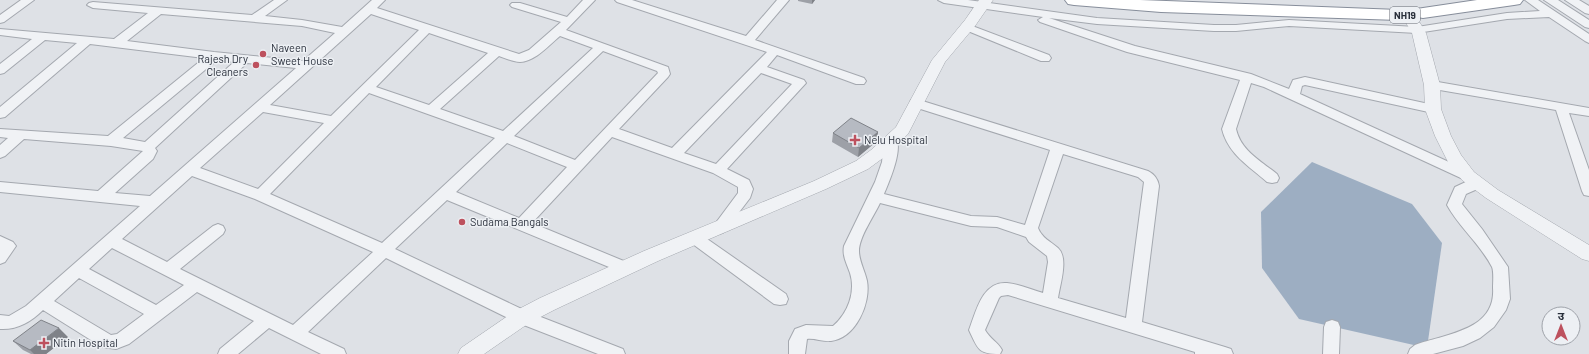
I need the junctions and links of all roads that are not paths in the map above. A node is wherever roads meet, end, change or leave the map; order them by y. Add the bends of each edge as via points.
1 (28, 0) edge
2 (100, 0) edge
3 (281, 0) edge
4 (379, 0) edge
5 (589, 0) edge
6 (621, 0) edge
7 (783, 0) edge
8 (944, 0) edge
9 (1074, 0) edge
10 (1372, 0) edge
11 (1514, 0) edge
12 (1531, 0) edge
13 (1550, 0) edge
14 (1571, 0) edge
15 (985, 3) edge
16 (516, 5) dead end
17 (368, 9) junction
18 (1020, 10) junction
19 (158, 11) junction
20 (1589, 11) edge
21 (1551, 14) junction
22 (1413, 15) edge
23 (254, 19) junction
24 (0, 20) edge
25 (569, 21) junction
26 (1588, 24) edge
27 (967, 27) junction
28 (1571, 27) junction
29 (426, 29) junction
30 (344, 31) junction
31 (558, 31) junction
32 (0, 32) edge
33 (41, 37) junction
34 (1589, 39) edge
35 (88, 40) junction
36 (748, 41) junction
37 (117, 43) junction
38 (602, 46) junction
39 (774, 50) junction
40 (496, 52) junction
41 (214, 56) junction
42 (1045, 58) dead end
43 (244, 59) junction
44 (306, 65) junction
45 (817, 65) junction
46 (759, 68) junction
47 (0, 70) edge
48 (1247, 77) junction
49 (860, 81) dead end
50 (800, 83) junction
51 (1432, 85) junction
52 (367, 88) junction
53 (1294, 96) junction
54 (916, 103) junction
55 (260, 107) junction
56 (1561, 107) junction
57 (1434, 109) junction
58 (430, 110) junction
59 (1589, 112) edge
60 (0, 114) edge
61 (334, 121) junction
62 (610, 131) junction
63 (0, 133) edge
64 (21, 134) junction
65 (505, 137) junction
66 (111, 141) junction
67 (891, 141) junction
68 (148, 147) junction
69 (1058, 148) junction
70 (0, 153) edge
71 (676, 153) junction
72 (577, 166) junction
73 (190, 170) junction
74 (718, 170) junction
75 (1272, 178) dead end
76 (1472, 180) junction
77 (0, 187) edge
78 (1589, 191) edge
79 (446, 193) junction
80 (260, 195) junction
81 (101, 197) junction
82 (875, 197) junction
83 (154, 202) junction
84 (520, 224) junction
85 (719, 228) junction
86 (218, 230) dead end
87 (1032, 233) junction
88 (695, 238) junction
89 (112, 241) junction
90 (0, 242) edge
91 (1588, 249) edge
92 (385, 251) junction
93 (0, 258) edge
94 (626, 268) junction
95 (78, 270) junction
96 (168, 270) junction
97 (196, 284) junction
98 (780, 299) dead end
99 (1050, 301) junction
100 (43, 302) junction
101 (157, 314) junction
102 (522, 317) junction
103 (268, 320) junction
104 (0, 322) edge
105 (1132, 326) junction
106 (1332, 327) dead end
107 (295, 334) junction
108 (994, 350) dead end
109 (1204, 351) edge
110 (226, 354) edge
111 (338, 354) edge
112 (468, 354) edge
113 (617, 354) edge
114 (798, 354) edge
115 (1225, 354) edge
116 (1331, 354) edge
117 (1416, 354) edge

1 - 24 street
2 - 19 street via 93,6
3 - 23 street
4 - 17 street
5 - 25 street
6 - 36 street
7 - 36 street
8 - 15 street
9 - 22 highway via 1161,7
10 - 22 highway, NH19 via 1380,7
11 - 22 highway
12 - 21 street
13 - 26 street
14 - 20 street
15 - 18 street
15 - 27 street
16 - 25 street
17 - 29 street
17 - 30 street
18 - 22 street via 1097,21 1236,28 1273,23
18 - 48 street via 1132,50
19 - 23 street
19 - 37 street
21 - 22 street
21 - 28 street
22 - 51 street
23 - 30 street
25 - 31 street
26 - 28 street
27 - 42 street
27 - 54 street via 939,60
28 - 34 street
29 - 40 street
29 - 52 street
30 - 44 street
31 - 38 street
31 - 40 street via 529,56 514,57
32 - 33 street
33 - 35 street
33 - 47 street
35 - 37 street
35 - 60 street
36 - 39 street
37 - 41 street
38 - 62 street via 664,70 659,80
38 - 65 street
39 - 45 street
39 - 46 street
40 - 58 street
41 - 43 street
41 - 66 street
43 - 44 street
43 - 68 street
44 - 55 street
45 - 49 street
45 - 50 street
46 - 50 street
46 - 71 street
48 - 53 street
48 - 75 street via 1229,129 1229,136 1238,150
50 - 74 street
51 - 56 street
51 - 57 street
52 - 58 street
52 - 61 street
53 - 57 street via 1295,84 1305,82
53 - 76 street
54 - 67 street via 902,130
54 - 69 street
55 - 61 street
55 - 73 street
56 - 59 street
56 - 78 street
57 - 76 street via 1454,158
58 - 65 street
61 - 80 street
62 - 71 street
62 - 72 street
63 - 64 street
64 - 66 street
64 - 70 street
65 - 72 street
65 - 79 street
66 - 68 street
67 - 82 street via 890,158
67 - 85 street via 862,165
68 - 81 street via 148,156
69 - 87 street via 1031,228
69 - 105 street via 1143,174 1152,182
71 - 74 street
72 - 84 street
73 - 80 street
73 - 83 street
74 - 85 street via 744,184 746,189 745,194
76 - 91 street
76 - 117 street via 1460,191 1454,205 1477,233 1500,268 1502,299 1498,310 1474,333 1457,342 1421,350
77 - 81 street
79 - 84 street
79 - 92 street
80 - 92 street
81 - 83 street
82 - 87 street via 971,221 997,222
82 - 114 street via 851,247 859,284 858,302 845,326 836,334 805,331 801,333 797,341
83 - 89 street
84 - 94 street
85 - 88 street
86 - 96 street
87 - 99 street via 1038,242 1054,253 1056,262
88 - 94 street
88 - 98 street
89 - 95 street
89 - 96 street
90 - 93 street via 8,246
92 - 102 street
92 - 107 street
94 - 102 street
95 - 100 street
95 - 101 street
96 - 97 street
97 - 101 street
97 - 103 street
99 - 105 street
99 - 108 street via 1008,289 995,291 977,330 983,342
100 - 101 street via 108,342 123,339
100 - 104 street via 21,319 11,323
102 - 112 street
102 - 113 street
103 - 107 street
103 - 110 street
105 - 109 street
106 - 116 street
107 - 111 street
109 - 115 street

